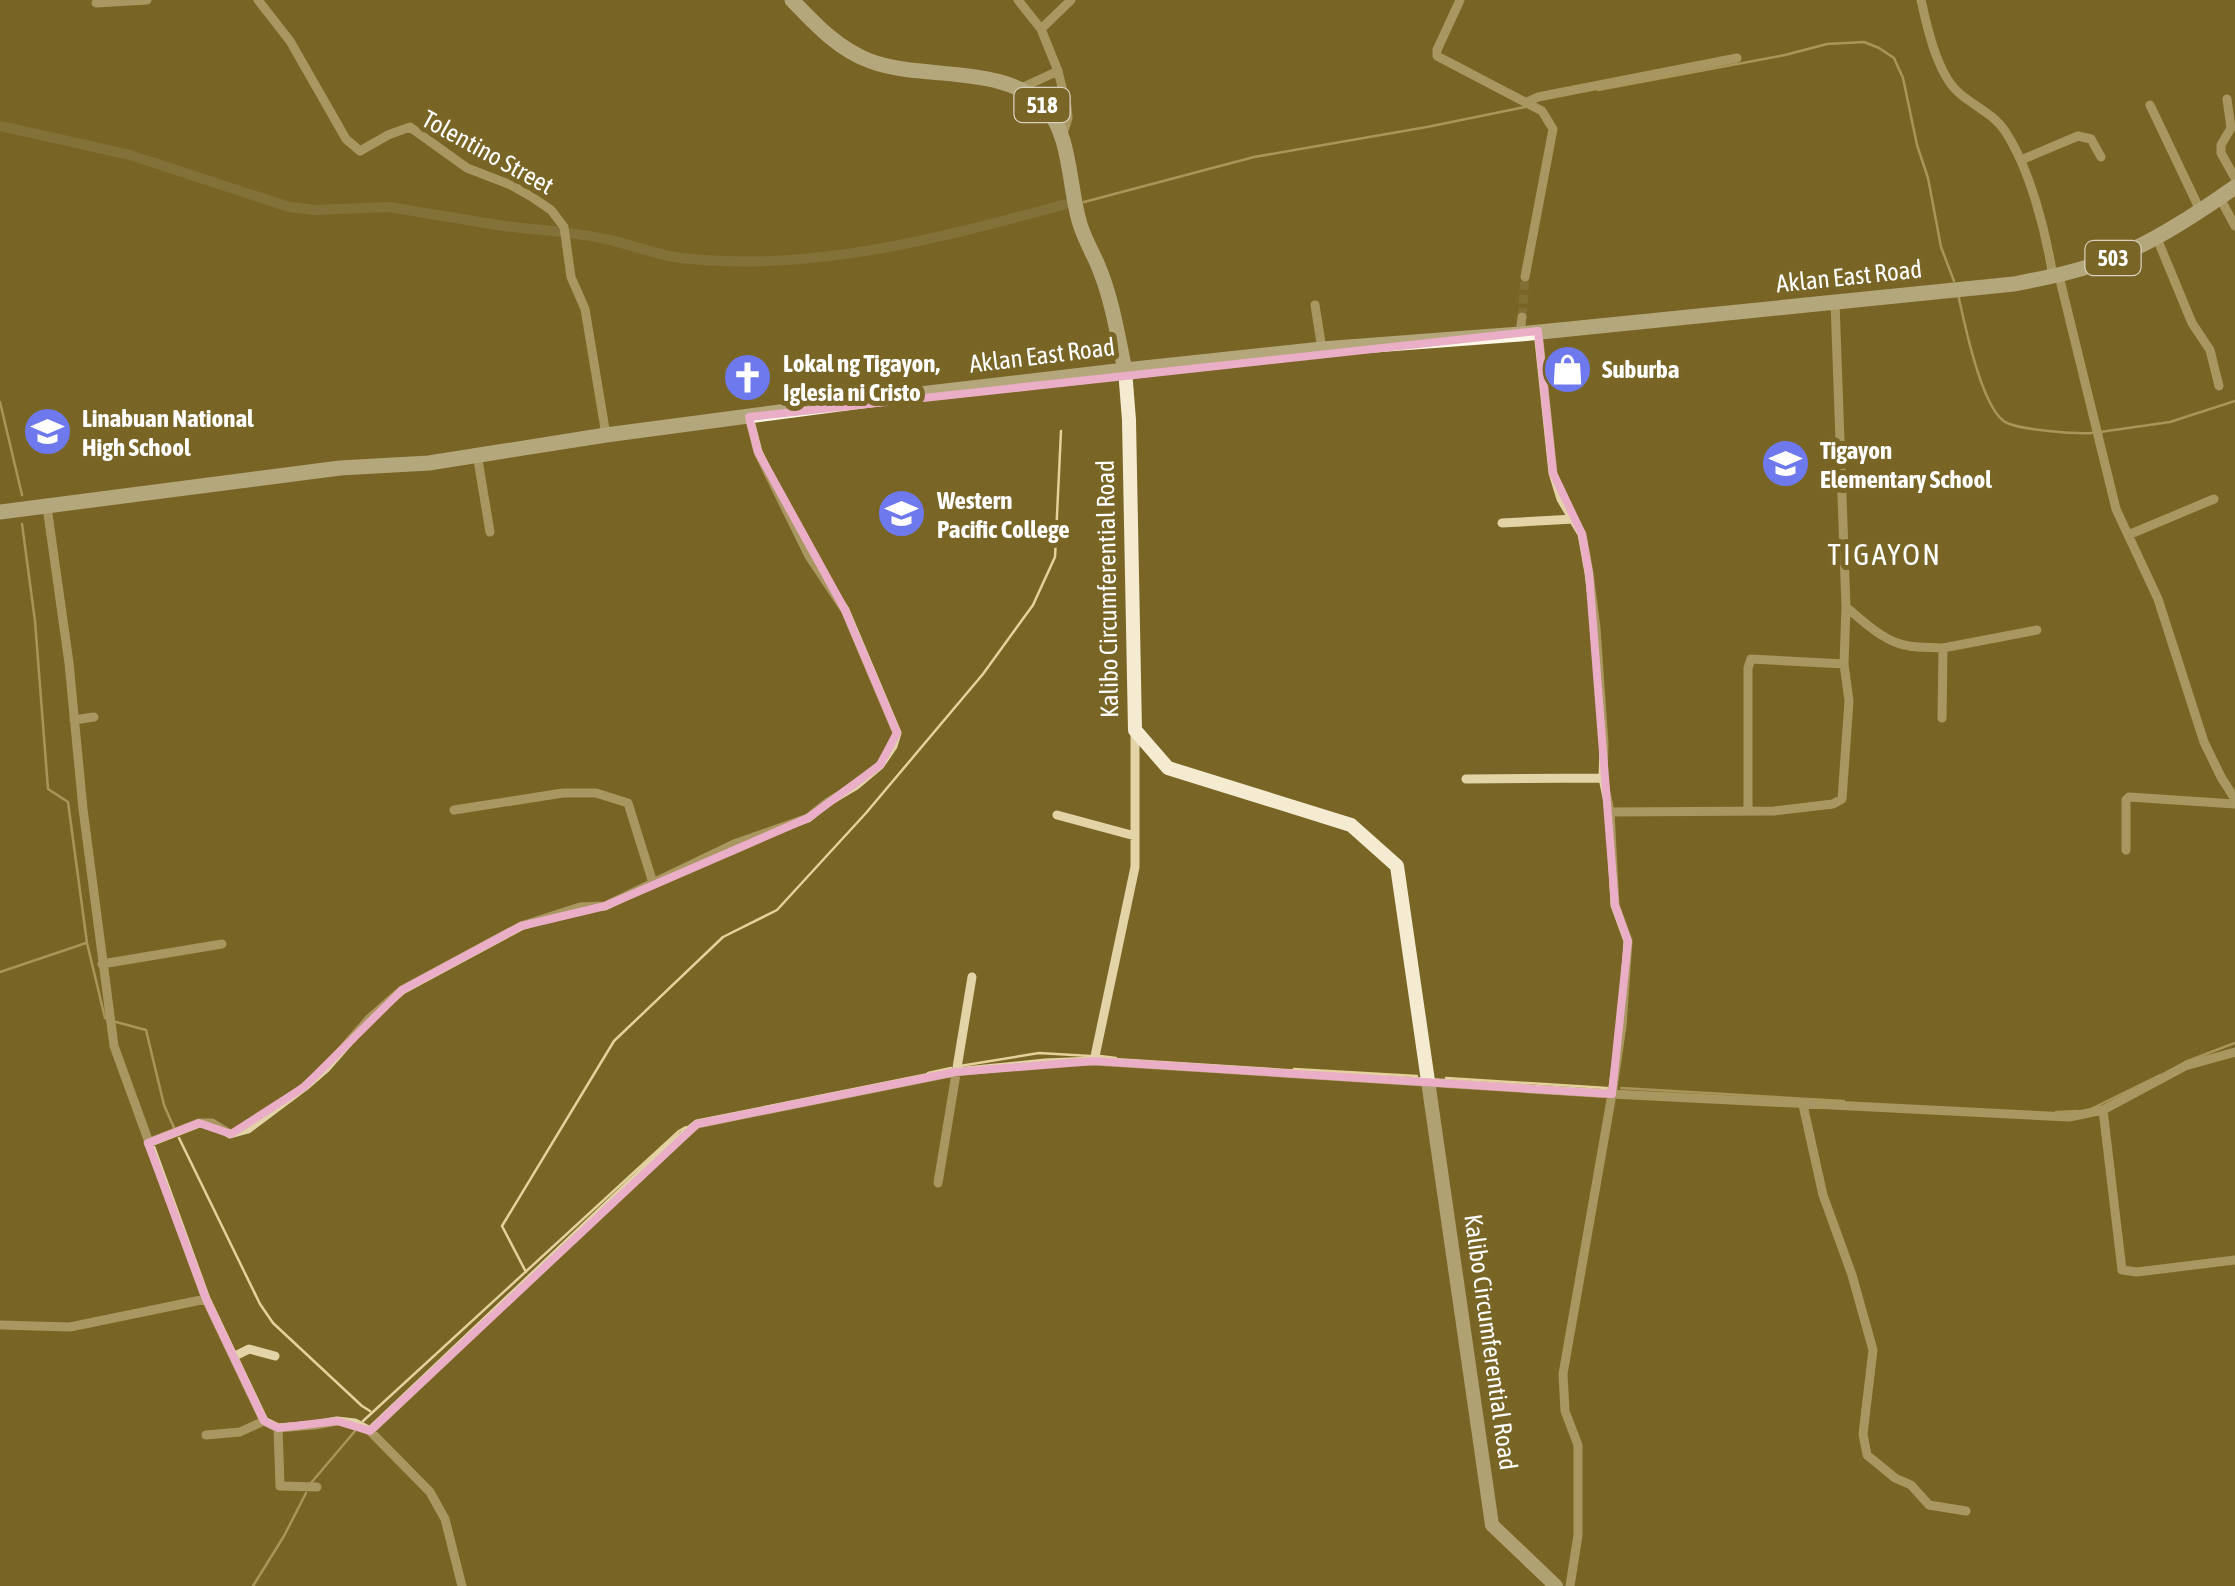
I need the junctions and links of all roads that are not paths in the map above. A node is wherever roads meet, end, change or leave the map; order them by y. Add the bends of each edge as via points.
1 (146, 0) edge
2 (258, 0) edge
3 (792, 0) edge
4 (1018, 0) edge
5 (1071, 0) edge
6 (1460, 0) edge
7 (1921, 0) edge
8 (96, 4) dead end
9 (1041, 29) junction
10 (1737, 58) dead end
11 (1058, 71) junction
12 (1019, 89) junction
13 (2227, 99) dead end
14 (1527, 102) junction
15 (2150, 106) dead end
16 (1061, 136) junction
17 (2101, 157) dead end
18 (2021, 160) junction
19 (2235, 178) edge
20 (2235, 187) edge
21 (2220, 198) junction
22 (2200, 210) junction
23 (2235, 226) edge
24 (2156, 236) junction
25 (2056, 276) junction
26 (1525, 277) tunnel mouth
27 (1835, 302) junction
28 (1314, 305) dead end
29 (1538, 331) junction
30 (1322, 349) junction
31 (1125, 370) junction
32 (2218, 386) dead end
33 (749, 417) junction
34 (606, 435) junction
35 (477, 454) junction
36 (2214, 499) dead end
37 (47, 507) junction
38 (0, 512) edge
39 (1574, 519) junction
40 (1502, 523) dead end
41 (490, 532) dead end
42 (2128, 535) junction
43 (1846, 607) junction
44 (2037, 630) dead end
45 (1943, 648) junction
46 (1844, 664) junction
47 (94, 716) dead end
48 (1942, 718) dead end
49 (74, 720) junction
50 (1135, 730) junction
51 (1603, 778) junction
52 (1466, 779) dead end
53 (2235, 801) edge
54 (1748, 809) junction
55 (454, 810) dead end
56 (1610, 812) junction
57 (1057, 815) dead end
58 (1135, 836) junction
59 (2126, 850) dead end
60 (653, 883) junction
61 (222, 944) dead end
62 (102, 964) junction
63 (972, 978) dead end
64 (2235, 1052) edge
65 (1094, 1061) junction
66 (955, 1072) junction
67 (1429, 1082) junction
68 (1612, 1094) junction
69 (1802, 1105) junction
70 (2103, 1110) junction
71 (148, 1144) junction
72 (938, 1183) dead end
73 (2235, 1260) edge
74 (206, 1299) junction
75 (0, 1325) edge
76 (234, 1356) junction
77 (274, 1356) dead end
78 (264, 1421) junction
79 (278, 1428) junction
80 (370, 1432) junction
81 (206, 1434) dead end
82 (318, 1487) dead end
83 (1966, 1511) dead end
84 (462, 1586) edge
85 (1556, 1586) edge
86 (1570, 1586) edge

1 - 8 street
2 - 34 street, Tolentino Street via 353,147 360,151 410,127 466,168 551,210 564,227 570,277 585,309
3 - 12 main road, Kalibo Circumferential Road / 518 via 840,46 871,61
4 - 9 street
5 - 9 street
6 - 14 street via 1436,56
7 - 18 street via 1948,81 2003,128
9 - 11 street
10 - 14 street
11 - 12 street
11 - 16 street via 1068,118
12 - 16 main road, Kalibo Circumferential Road / 518 via 1045,107
13 - 19 street via 2231,128 2221,152
14 - 26 street via 1553,130
15 - 22 street
16 - 31 main road, Kalibo Circumferential Road / 518 via 1078,220 1102,275
17 - 18 street via 2084,135
18 - 25 street
20 - 21 main road, 503
21 - 22 main road, 503
21 - 23 street
22 - 24 main road, 503
24 - 25 main road, 503
24 - 32 street via 2210,350
25 - 27 main road, Aklan East Road / 503
25 - 42 street
27 - 29 main road, Aklan East Road / 503
27 - 43 street
28 - 30 street
29 - 30 main road, Aklan East Road / 503 via 1521,325
29 - 39 street via 1553,473
30 - 31 main road, Aklan East Road / 503
31 - 33 main road, Aklan East Road / 503
31 - 50 main road, Kalibo Circumferential Road / 518
33 - 34 main road, Aklan East Road / 503
33 - 60 street via 758,452 809,556 845,610 896,733 880,765 808,818
34 - 35 main road, Aklan East Road / 503
35 - 37 main road, Aklan East Road / 503
35 - 41 street
36 - 42 street
37 - 38 main road, Aklan East Road / 503
37 - 49 street
39 - 40 street
39 - 51 street via 1596,628
42 - 53 street via 2158,599 2204,742
43 - 45 street via 1891,641
43 - 46 street
44 - 45 street
45 - 48 street
46 - 54 street via 1842,799
46 - 54 street via 1752,660
47 - 49 street
49 - 62 street
50 - 58 street
50 - 67 main road, Kalibo Circumferential Road via 1168,768 1351,824 1397,866
51 - 52 street
51 - 56 street
53 - 59 street via 2129,797
54 - 56 street
55 - 60 street via 563,793 596,793 628,803
56 - 68 street via 1615,905 1628,940
57 - 58 street
58 - 65 street
60 - 71 street via 605,906 521,926 402,990 326,1068 248,1129 230,1134 199,1123
61 - 62 street
62 - 71 street via 114,1046
63 - 66 street
64 - 70 street via 2185,1066
65 - 66 street
65 - 67 street
66 - 72 street
66 - 80 street via 697,1124
67 - 68 street
67 - 85 main road, Kalibo Circumferential Road via 1492,1524
68 - 69 street
68 - 86 street via 1563,1374 1565,1410 1578,1445 1578,1535
69 - 70 street via 2069,1117
69 - 83 street via 1873,1350 1862,1434 1867,1455 1929,1506
70 - 73 street via 2122,1270
71 - 74 street
74 - 75 street via 70,1326
74 - 76 street
76 - 77 street via 249,1349
76 - 78 street
78 - 79 street
78 - 81 street via 240,1432
79 - 80 street via 337,1421
79 - 82 street via 280,1486
80 - 84 street via 430,1492 445,1519

